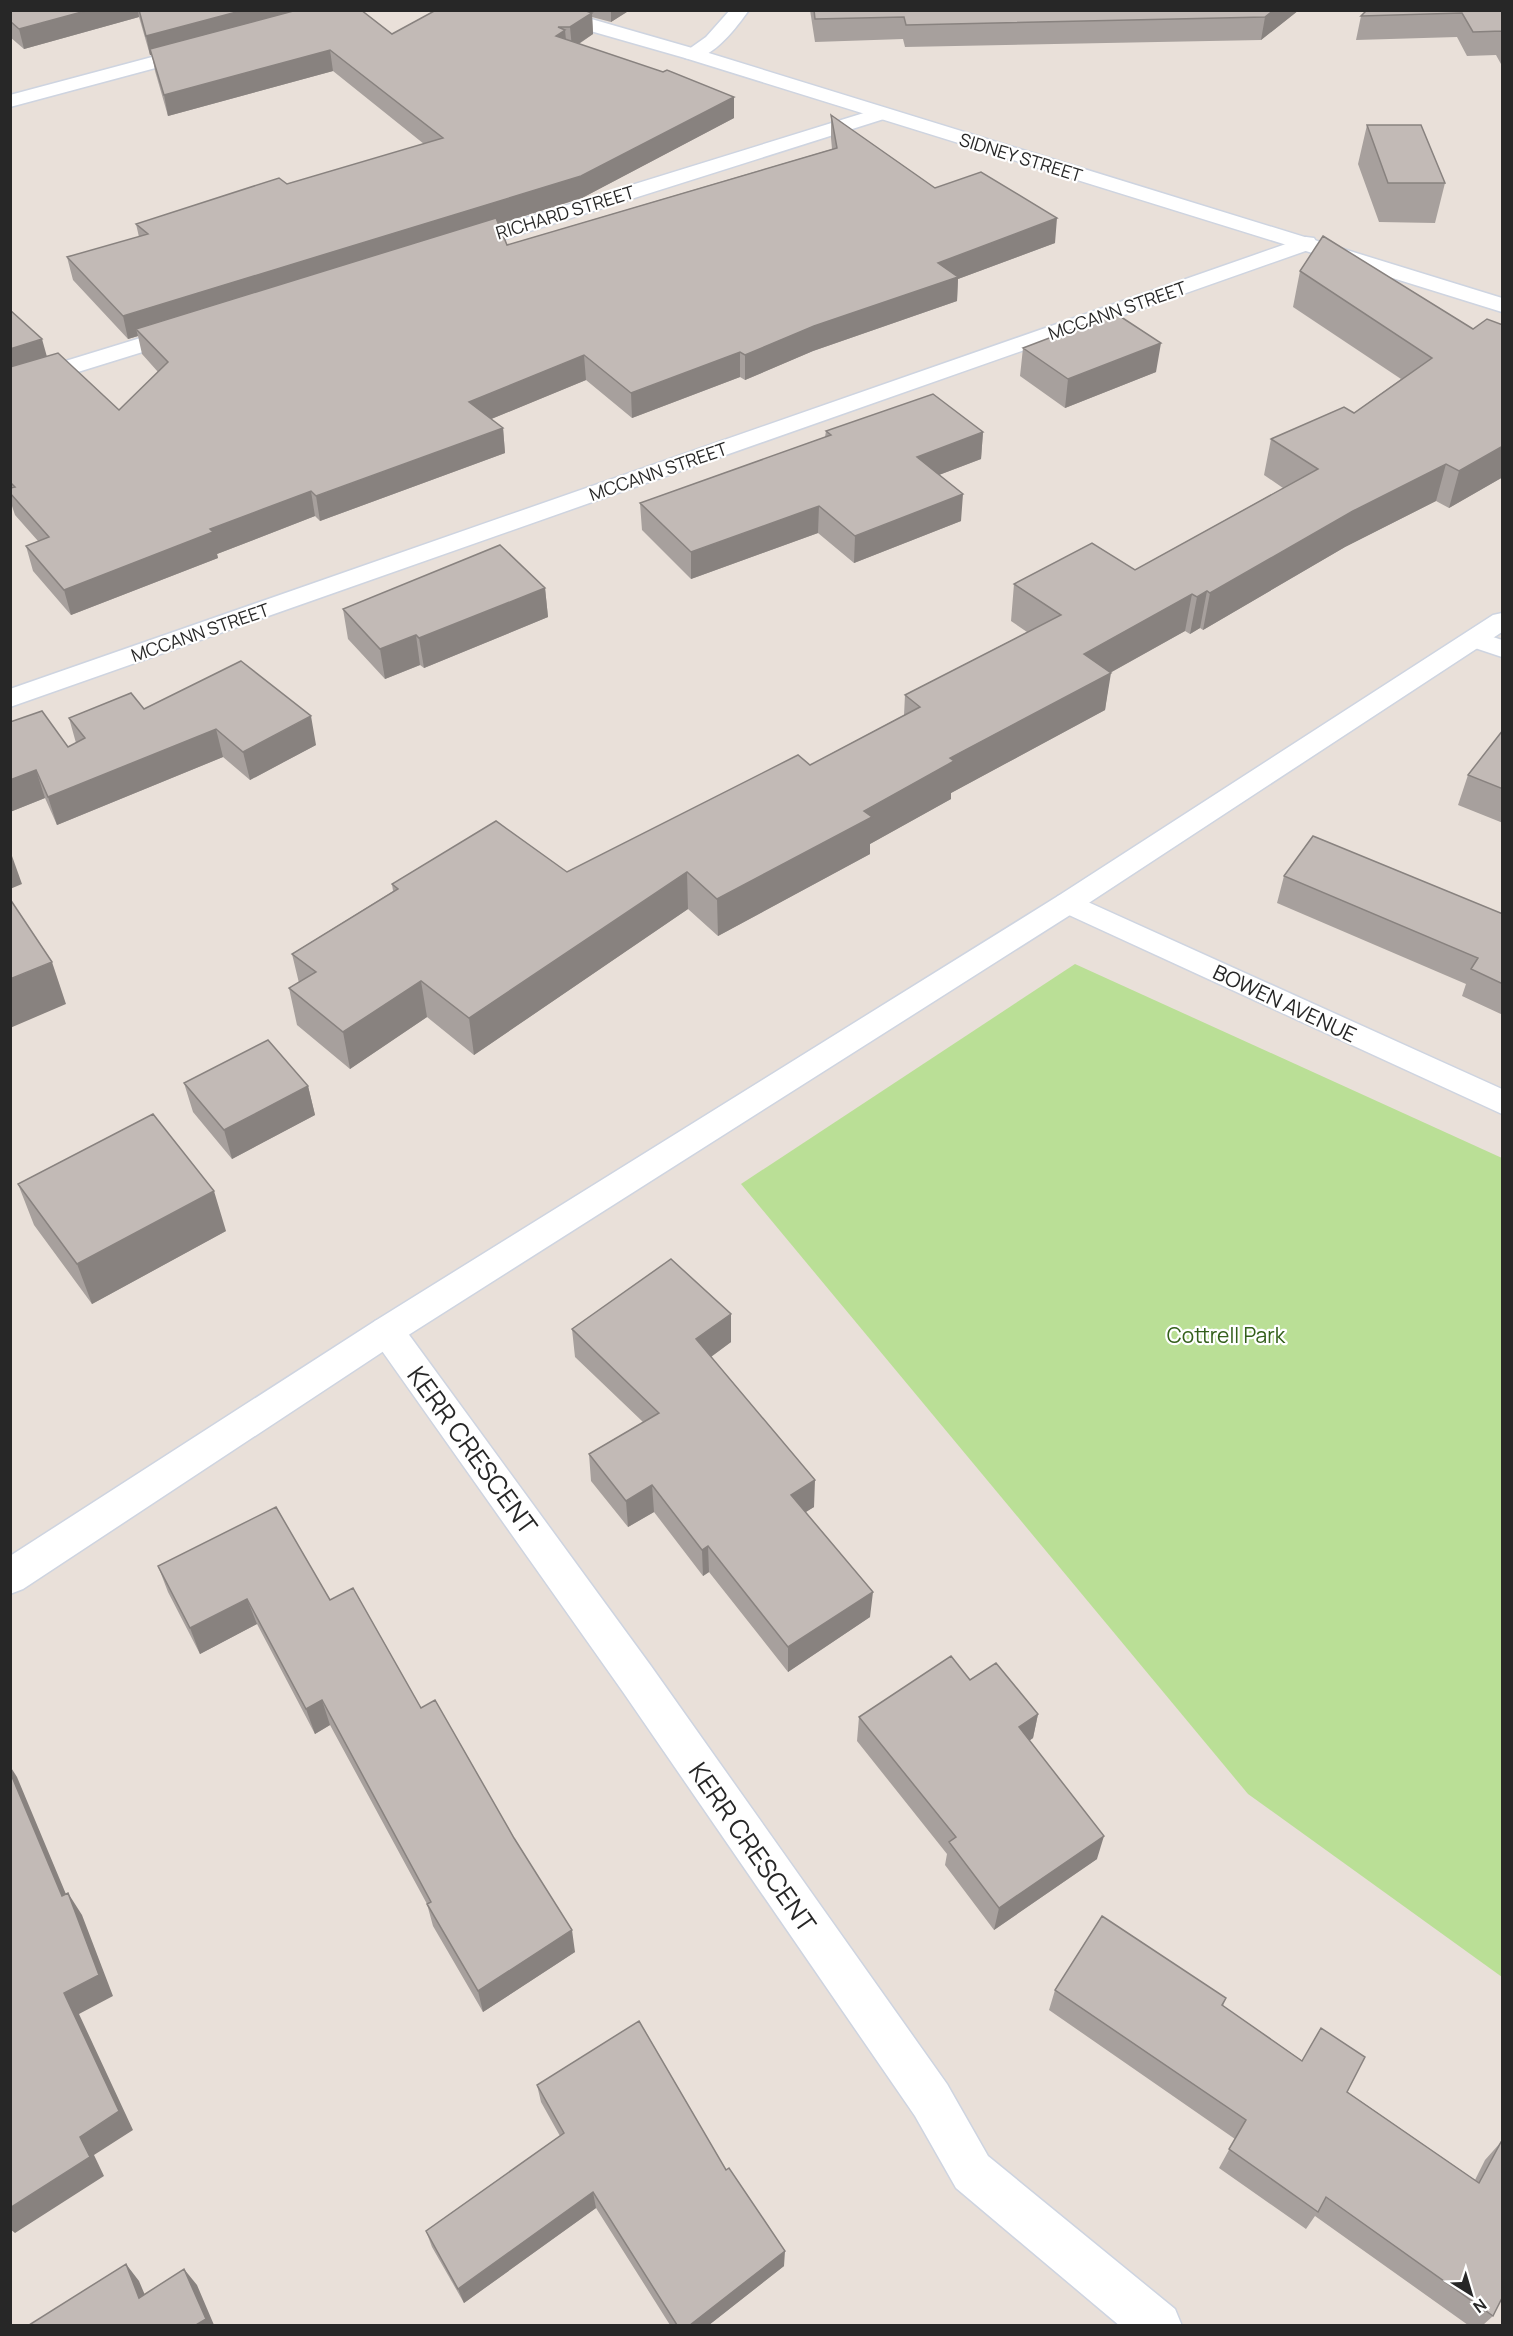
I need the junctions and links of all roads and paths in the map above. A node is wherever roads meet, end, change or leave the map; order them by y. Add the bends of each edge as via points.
1 (538, 10) edge
2 (740, 10) edge
3 (215, 46) edge
4 (692, 54) junction
5 (10, 100) edge
6 (880, 114) junction
7 (1306, 243) junction
8 (434, 254) edge
9 (1503, 305) edge
10 (205, 325) edge
11 (10, 386) edge
12 (1503, 621) edge
13 (1475, 639) junction
14 (1503, 649) edge
15 (10, 669) edge
16 (19, 696) edge
17 (1068, 903) junction
18 (1503, 1102) edge
19 (387, 1331) junction
20 (10, 1577) edge
21 (1158, 2325) edge

1 - 4 street, SIDNEY STREET
2 - 4 street via 713,41
3 - 5 street
4 - 6 street, SIDNEY STREET
6 - 7 street, SIDNEY STREET
6 - 8 street, RICHARD STREET
7 - 9 street, SIDNEY STREET
7 - 16 street, MCCANN STREET
10 - 11 street
12 - 13 street
13 - 14 street
13 - 17 street
15 - 16 street
17 - 18 street, BOWEN AVENUE
17 - 19 street
19 - 20 street
19 - 21 street, KERR CRESCENT via 637,1679 931,2100 972,2172

